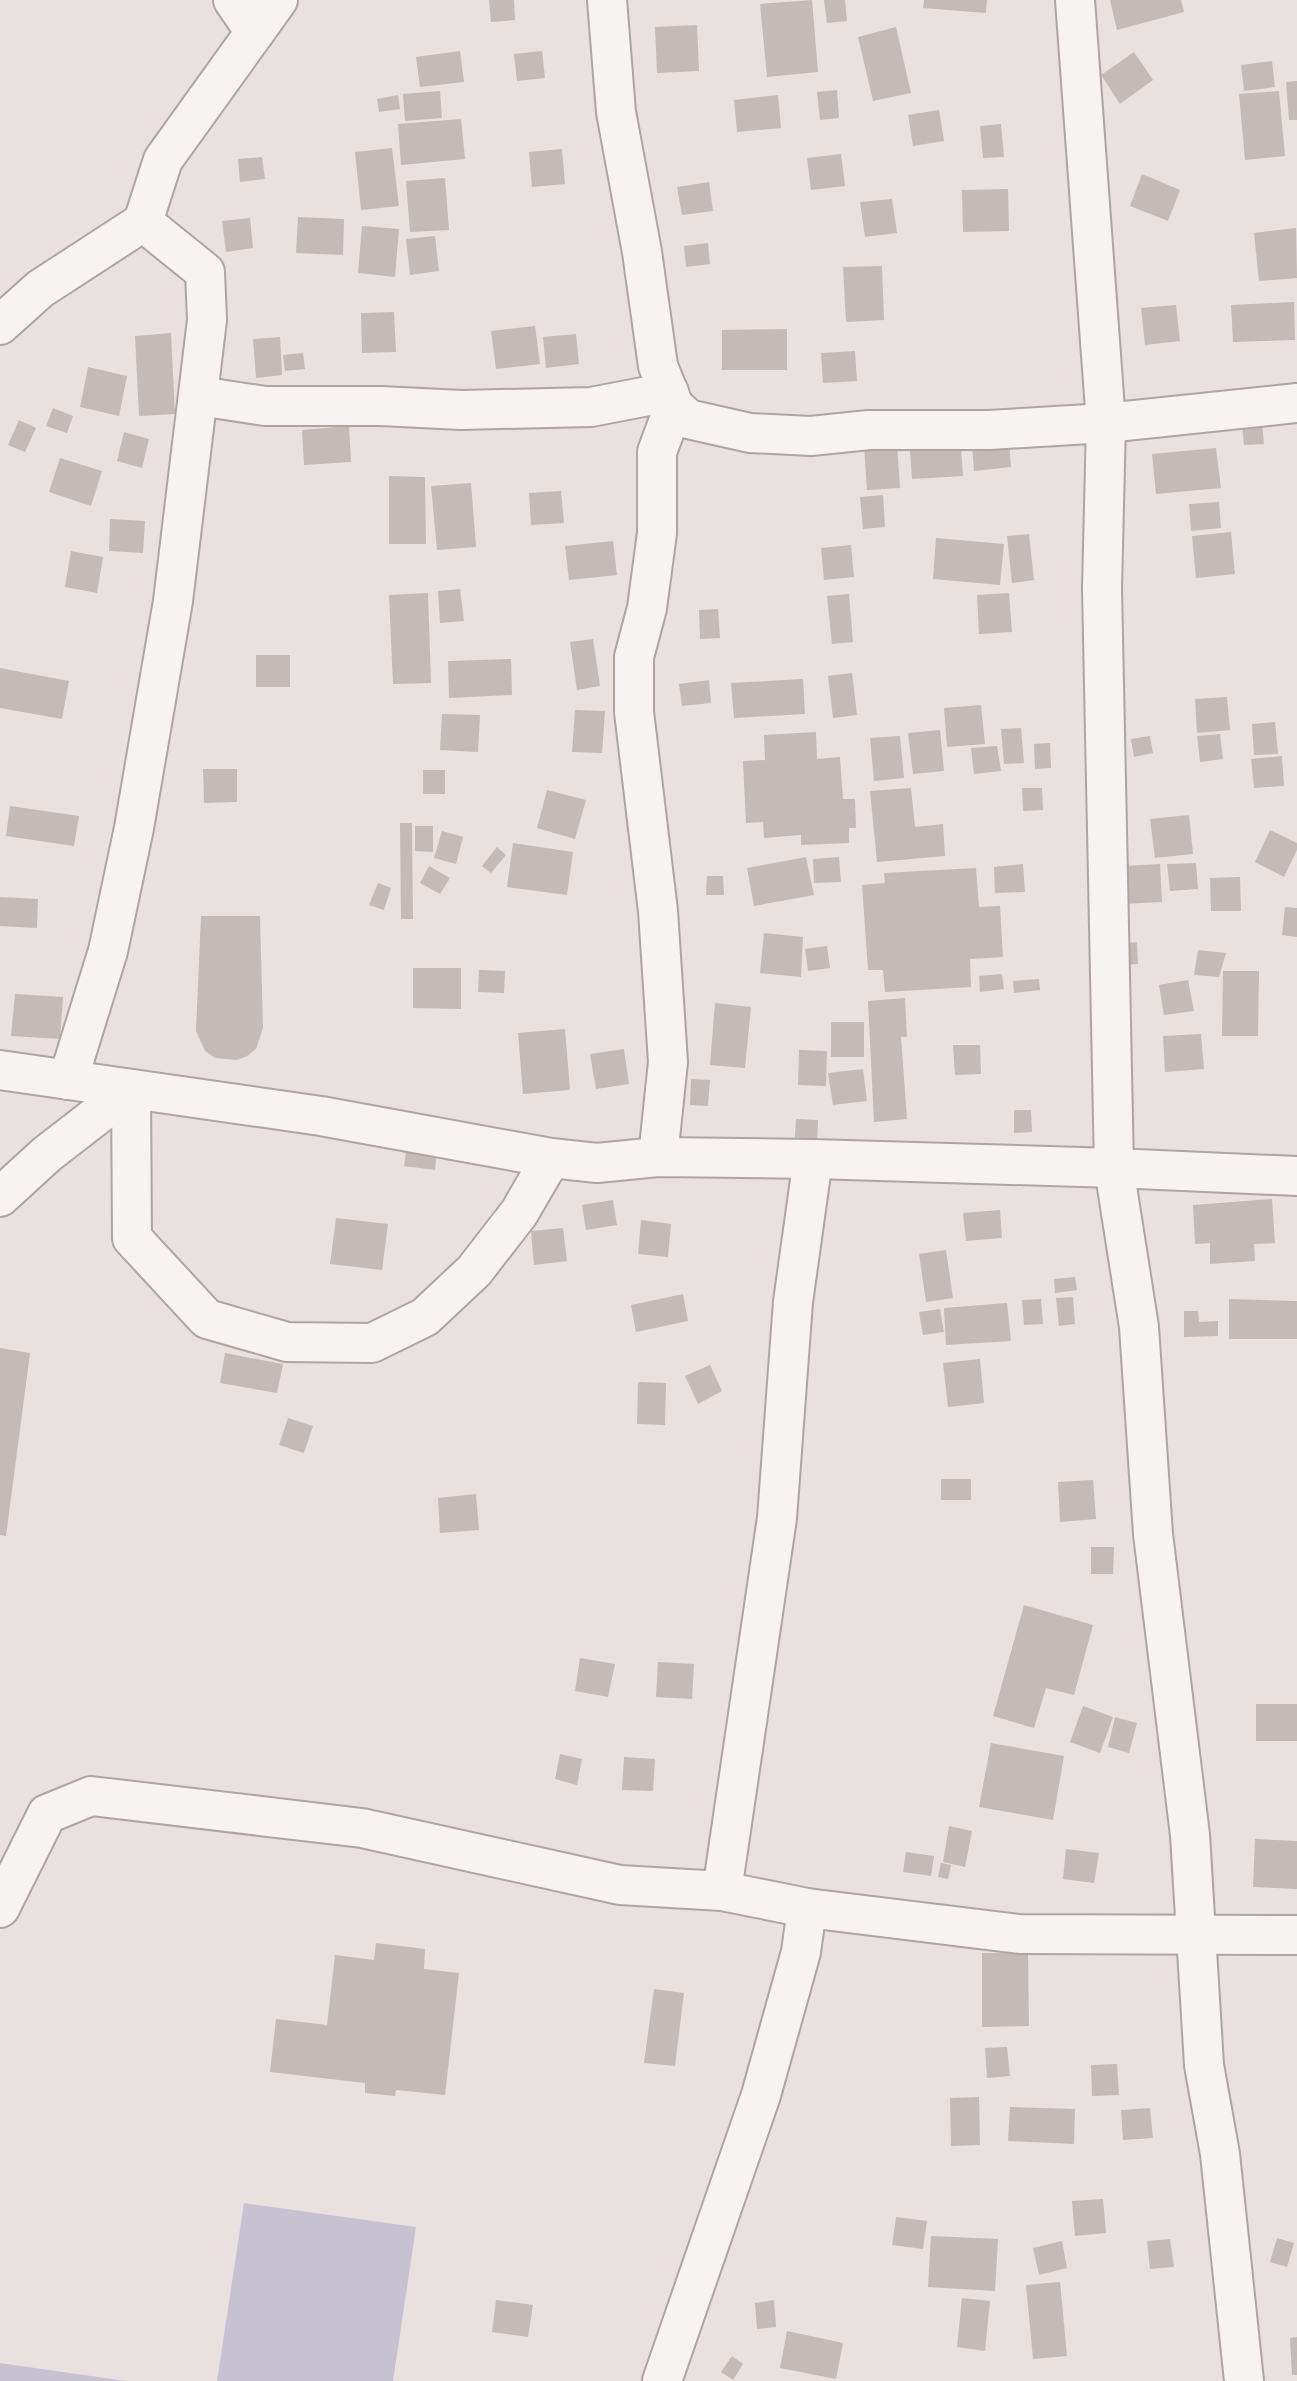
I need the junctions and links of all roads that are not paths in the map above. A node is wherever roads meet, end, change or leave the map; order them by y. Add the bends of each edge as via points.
1 (233, 0) edge
2 (278, 0) edge
3 (607, 0) edge
4 (1074, 0) edge
5 (255, 32) junction
6 (143, 222) junction
7 (0, 325) edge
8 (199, 396) junction
9 (671, 399) junction
10 (1297, 403) edge
11 (1106, 423) junction
12 (0, 1070) edge
13 (68, 1080) junction
14 (131, 1089) junction
15 (658, 1157) junction
16 (551, 1158) junction
17 (813, 1159) junction
18 (1114, 1168) junction
19 (1297, 1176) edge
20 (0, 1197) edge
21 (722, 1891) junction
22 (2, 1901) edge
23 (807, 1908) junction
24 (1297, 1935) edge
25 (1197, 1936) junction
26 (662, 2381) edge
27 (1244, 2381) edge

1 - 5 street
2 - 5 street
3 - 9 street via 615,112 642,251 657,366
4 - 11 street
5 - 6 street via 163,160
6 - 7 street via 40,289
6 - 8 street via 205,272 207,320
8 - 9 street via 265,406 461,410 591,407
8 - 13 street via 173,601 134,828 108,951
9 - 11 street via 688,419 750,433 811,436
9 - 15 street via 657,452 657,533 647,608 634,657 634,712 658,911 668,1062
10 - 11 street
11 - 18 street via 1102,588
12 - 13 street
13 - 14 street
14 - 16 street via 321,1116
14 - 16 street via 132,1238 207,1319 286,1342 372,1343 425,1317 474,1271 519,1213
14 - 20 street
15 - 16 street via 597,1163
15 - 17 street
17 - 18 street
17 - 21 street via 793,1302 777,1518
18 - 19 street
18 - 25 street via 1139,1327 1153,1534 1190,1835
21 - 22 street via 620,1885 362,1828 91,1796 47,1814
21 - 23 street
23 - 25 street via 1019,1934
23 - 26 street via 801,1952 761,2095
24 - 25 street
25 - 27 street via 1204,2065 1220,2154

